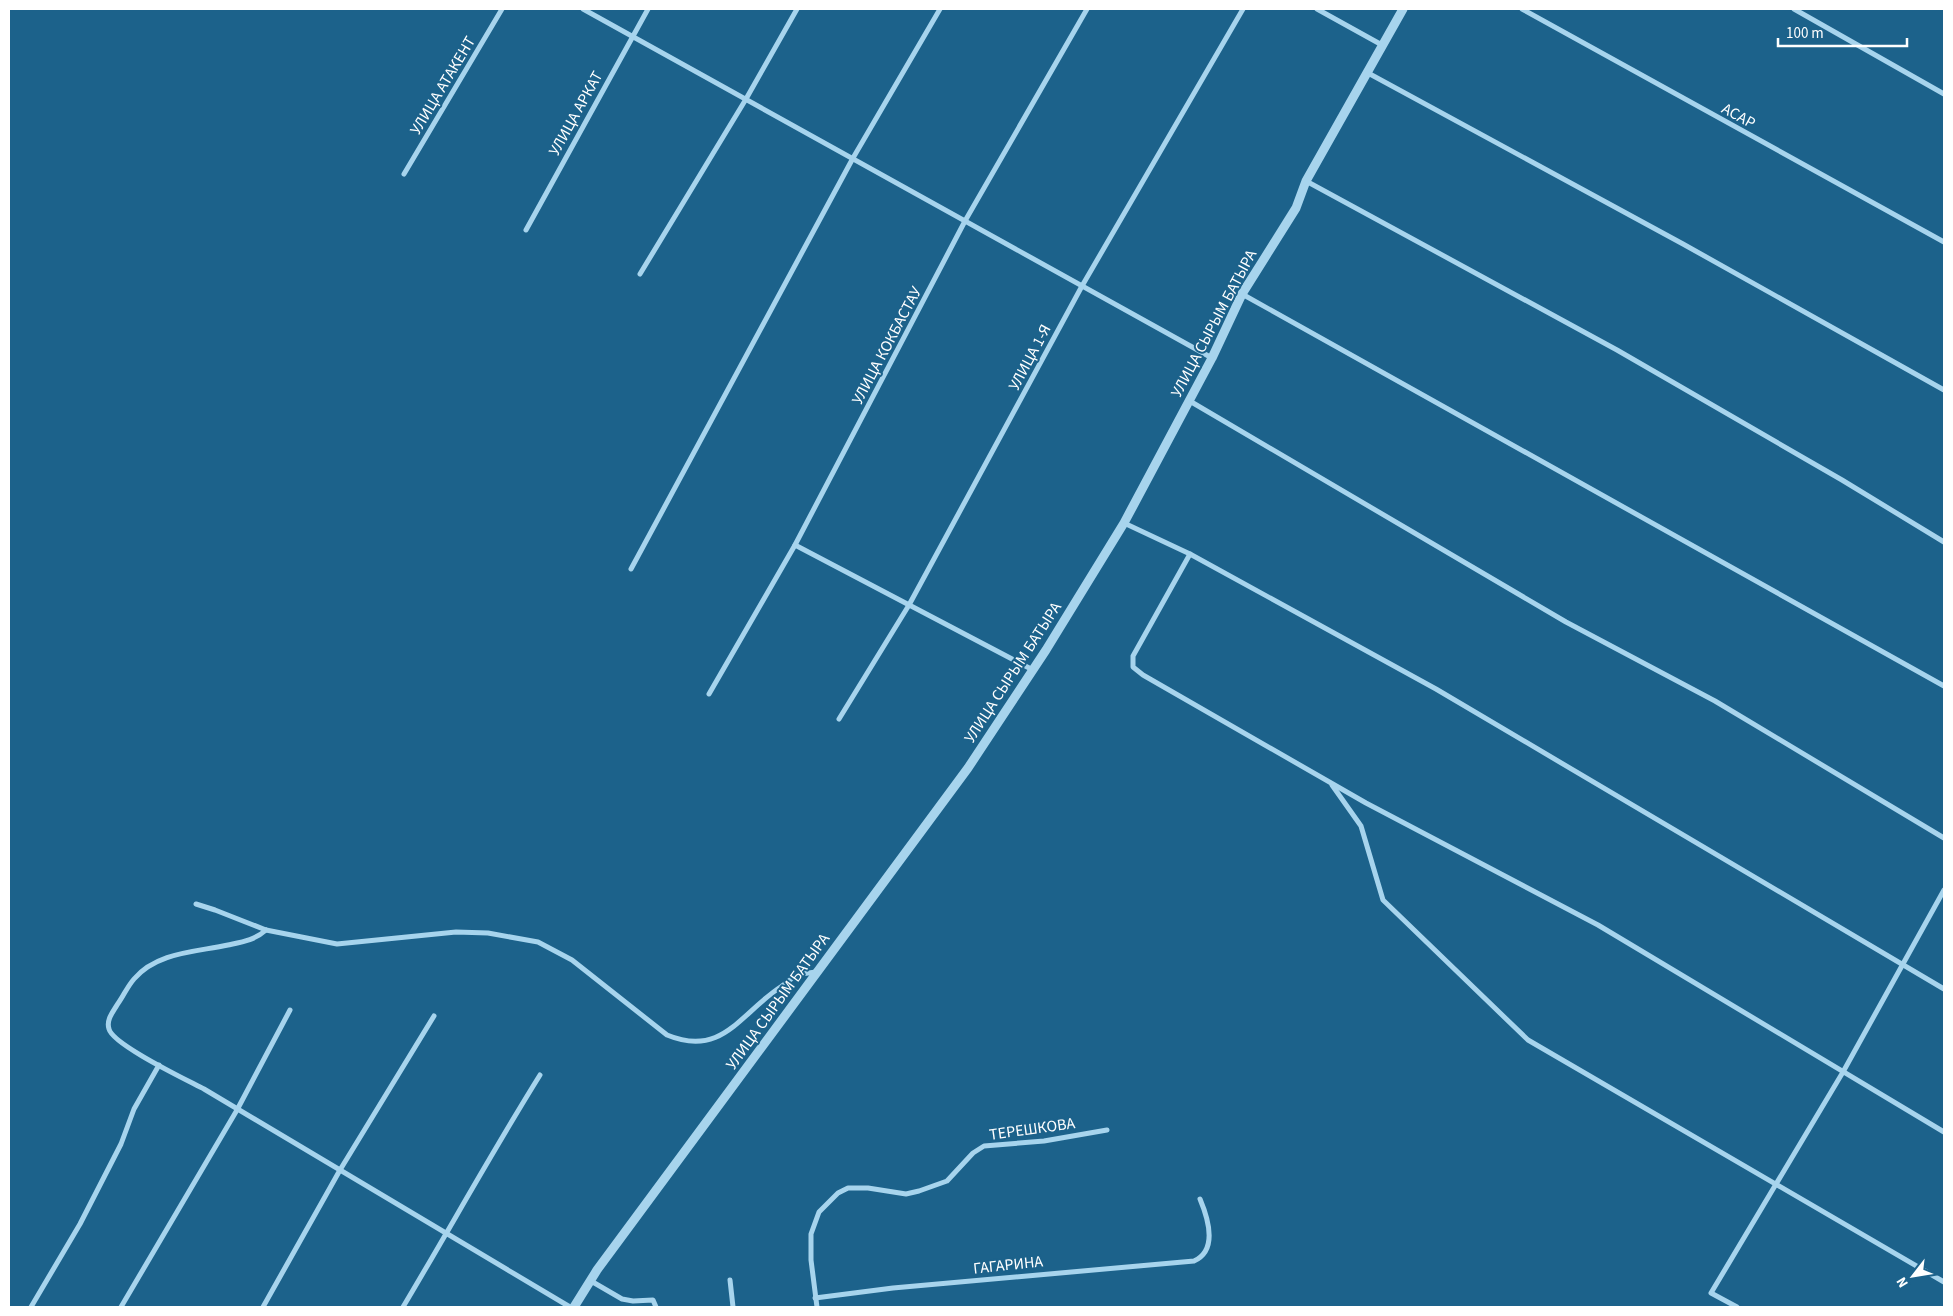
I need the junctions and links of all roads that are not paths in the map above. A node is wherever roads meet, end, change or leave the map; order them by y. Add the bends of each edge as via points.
1 (502, 9) edge
2 (583, 9) edge
3 (648, 9) edge
4 (797, 9) edge
5 (940, 9) edge
6 (1088, 9) edge
7 (1243, 9) edge
8 (1318, 9) edge
9 (1403, 9) edge
10 (1522, 9) edge
11 (1794, 9) edge
12 (632, 36) junction
13 (1382, 45) junction
14 (1368, 73) junction
15 (1944, 94) edge
16 (746, 99) junction
17 (853, 158) junction
18 (404, 174) dead end
19 (1306, 181) junction
20 (965, 221) junction
21 (526, 230) dead end
22 (1944, 242) edge
23 (640, 274) dead end
24 (1082, 286) junction
25 (1242, 294) junction
26 (1212, 358) junction
27 (1944, 390) edge
28 (1188, 400) junction
29 (1124, 523) junction
30 (1944, 542) edge
31 (795, 545) junction
32 (1190, 554) junction
33 (631, 569) dead end
34 (909, 606) junction
35 (1032, 670) junction
36 (1944, 686) edge
37 (709, 694) dead end
38 (839, 719) dead end
39 (1330, 783) junction
40 (1944, 838) edge
41 (1944, 890) edge
42 (196, 904) dead end
43 (266, 930) junction
44 (1903, 965) junction
45 (817, 972) junction
46 (1944, 989) edge
47 (290, 1010) dead end
48 (434, 1016) dead end
49 (159, 1065) junction
50 (1843, 1072) junction
51 (540, 1076) dead end
52 (237, 1110) junction
53 (1107, 1130) dead end
54 (1944, 1132) edge
55 (340, 1170) junction
56 (1776, 1184) junction
57 (1200, 1200) dead end
58 (447, 1234) junction
59 (730, 1280) dead end
60 (590, 1281) junction
61 (1944, 1282) edge
62 (815, 1298) junction
63 (656, 1305) edge
64 (31, 1307) edge
65 (121, 1307) edge
66 (263, 1307) edge
67 (403, 1307) edge
68 (570, 1307) edge
69 (574, 1307) edge
70 (733, 1307) edge
71 (817, 1307) edge
72 (1737, 1307) edge

1 - 18 street, УЛИЦА АТАКЕНТ
2 - 12 street
3 - 12 street, УЛИЦА АРКАТ
4 - 16 street
5 - 17 street
6 - 20 street, УЛИЦА КОКБАСТАУ
7 - 24 street, УЛИЦА 1-Я
8 - 13 street
9 - 13 street, УЛИЦА СЫРЫМ БАТЫРА
10 - 22 street, АСАР
11 - 15 street
12 - 16 street
12 - 21 street, УЛИЦА АРКАТ
13 - 14 street, УЛИЦА СЫРЫМ БАТЫРА
14 - 19 street, УЛИЦА СЫРЫМ БАТЫРА
14 - 27 street
16 - 17 street
16 - 23 street
17 - 20 street
17 - 33 street
19 - 25 street, УЛИЦА СЫРЫМ БАТЫРА via 1296,208
19 - 30 street via 1617,350
20 - 24 street
20 - 31 street, УЛИЦА КОКБАСТАУ
24 - 26 street
24 - 34 street, УЛИЦА 1-Я
25 - 26 street, УЛИЦА СЫРЫМ БАТЫРА
25 - 36 street
26 - 28 street, УЛИЦА СЫРЫМ БАТЫРА
28 - 29 street, УЛИЦА СЫРЫМ БАТЫРА
28 - 40 street via 1566,622 1715,701
29 - 32 street
29 - 35 street, УЛИЦА СЫРЫМ БАТЫРА
31 - 34 street
31 - 37 street, УЛИЦА КОКБАСТАУ
32 - 39 street via 1133,656 1133,667
32 - 44 street via 1436,688
34 - 35 street
34 - 38 street, УЛИЦА 1-Я
35 - 45 street, УЛИЦА СЫРЫМ БАТЫРА via 968,768
39 - 50 street via 1598,925
39 - 56 street via 1360,826 1383,900 1528,1040
41 - 44 street
42 - 43 street
43 - 45 street via 337,944 456,932 488,933 538,942 572,960 667,1035 684,1042 705,1042 718,1036 770,993 798,975
43 - 49 street via 245,941 182,952 163,959 134,979 110,1016 108,1027 118,1040
44 - 46 street
44 - 50 street
45 - 60 street, УЛИЦА СЫРЫМ БАТЫРА
47 - 52 street
48 - 55 street
49 - 52 street
49 - 64 street via 134,1109 121,1144 80,1224
50 - 54 street
50 - 56 street
51 - 58 street
52 - 55 street
52 - 65 street
53 - 62 street, ТЕРЕШКОВА via 1044,1141 984,1146 973,1153 948,1181 919,1191 906,1194 848,1188 838,1193 826,1203 813,1224 810,1244
55 - 58 street
55 - 66 street
56 - 61 street
56 - 72 street via 1711,1293
57 - 62 street, ГАГАРИНА via 1205,1212 1208,1249 1202,1257 1186,1263 1096,1268
58 - 67 street
58 - 68 street
59 - 70 street
60 - 63 street via 622,1299 653,1300
60 - 69 street, УЛИЦА СЫРЫМ БАТЫРА
62 - 71 street

